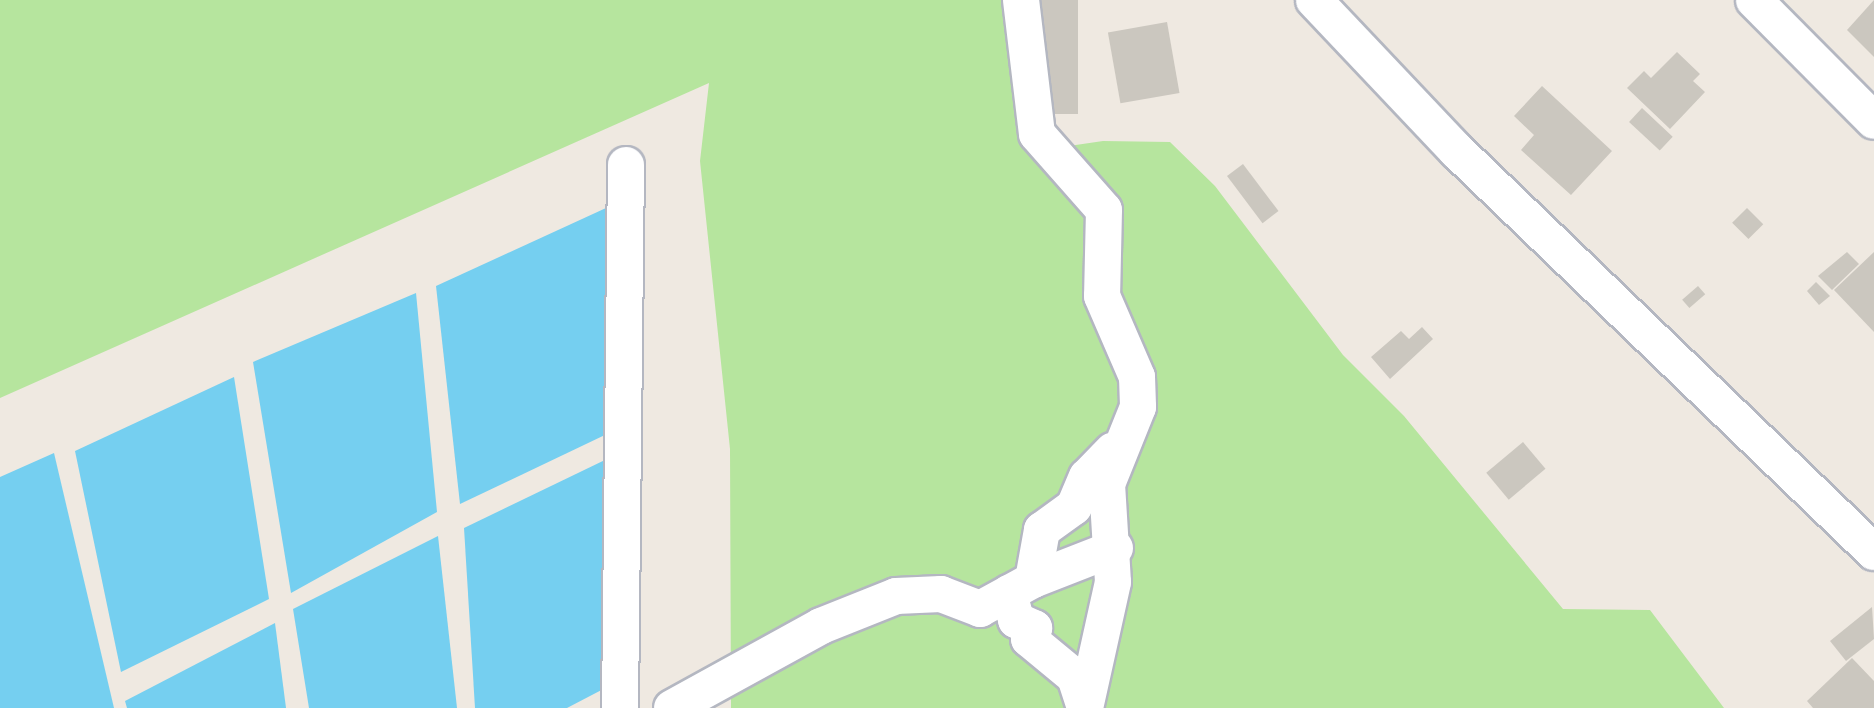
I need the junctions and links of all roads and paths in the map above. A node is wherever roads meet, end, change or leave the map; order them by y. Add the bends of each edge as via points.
1 (1021, 0) edge
2 (1314, 0) edge
3 (1754, 0) edge
4 (1874, 121) edge
5 (626, 165) dead end
6 (1122, 440) junction
7 (1115, 548) junction
8 (1874, 552) edge
9 (1021, 586) junction
10 (620, 708) edge
11 (672, 708) edge
12 (1085, 708) edge

1 - 6 street via 1037,134 1104,210 1102,296 1137,377 1138,407
2 - 8 street via 1456,150
3 - 4 street
5 - 10 street
6 - 7 street via 1107,484
6 - 9 street via 1087,477 1074,507 1042,530
7 - 9 street
7 - 12 street
9 - 11 street via 980,609 941,594 896,596 821,626
9 - 12 street via 1016,620 1034,628 1029,639 1047,648 1057,669 1075,677

